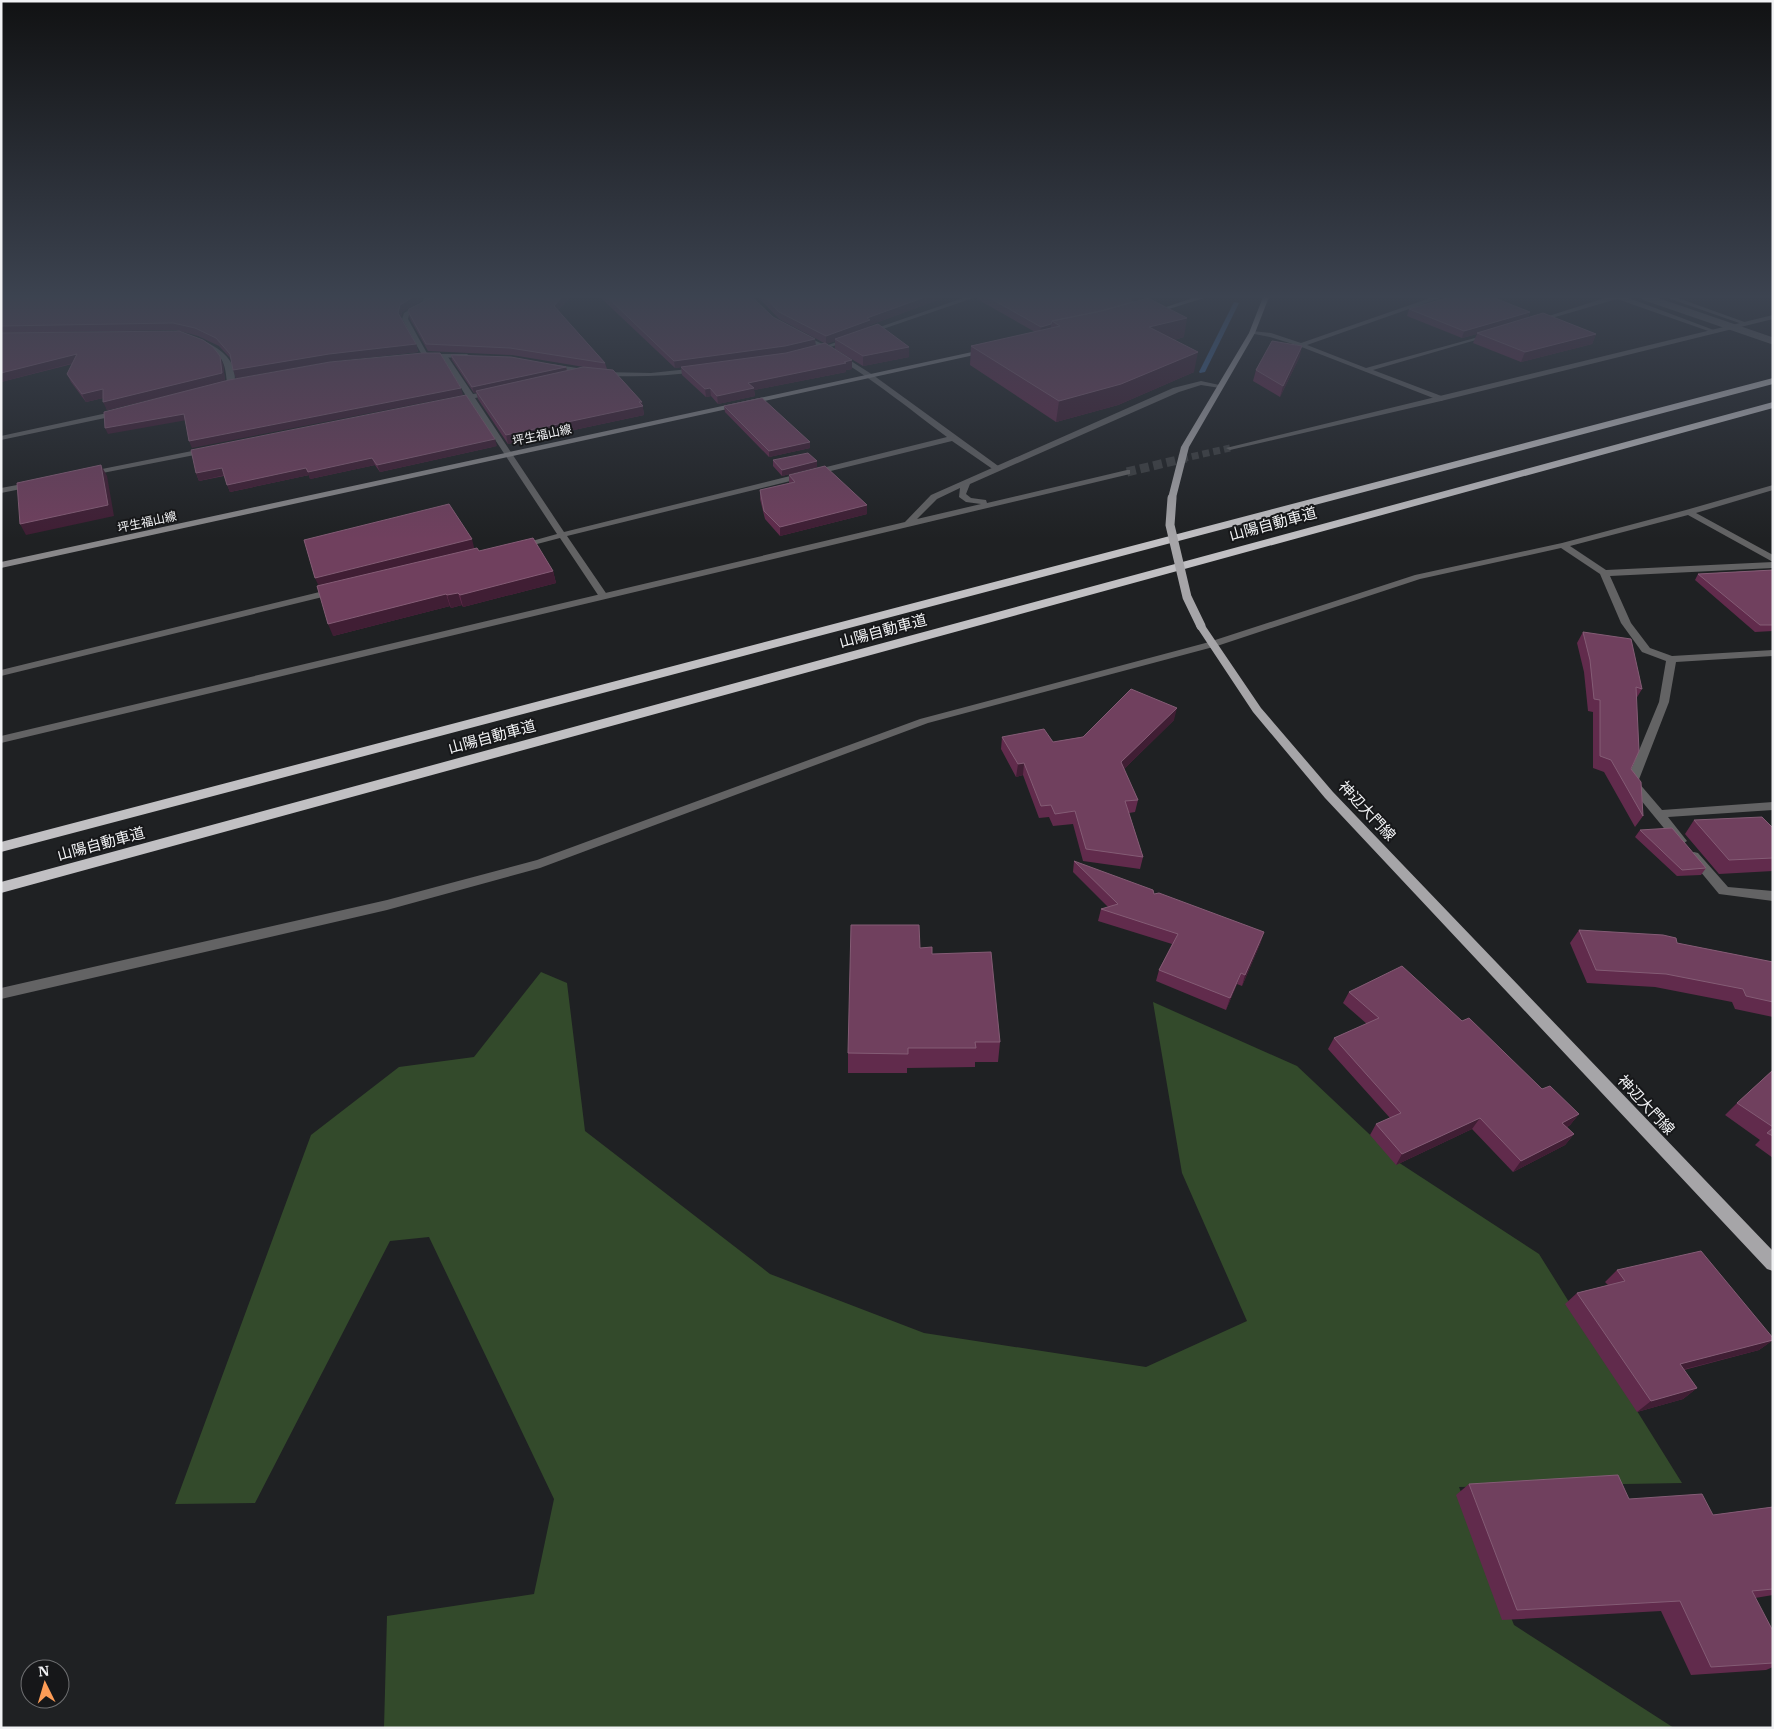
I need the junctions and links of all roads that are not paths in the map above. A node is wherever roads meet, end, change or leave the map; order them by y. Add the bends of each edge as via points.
1 (230, 378) edge
2 (459, 378) edge
3 (863, 378) edge
4 (873, 378) edge
5 (1225, 378) edge
6 (1386, 378) edge
7 (1528, 378) edge
8 (240, 381) edge
9 (1773, 381) edge
10 (231, 383) junction
11 (222, 385) edge
12 (1220, 386) junction
13 (499, 391) edge
14 (472, 397) junction
15 (1441, 399) junction
16 (443, 402) edge
17 (1773, 405) edge
18 (132, 409) edge
19 (1, 438) edge
20 (952, 438) junction
21 (1230, 448) tunnel mouth
22 (212, 449) edge
23 (507, 454) junction
24 (997, 468) junction
25 (1127, 472) tunnel mouth
26 (78, 476) edge
27 (967, 482) junction
28 (40, 483) edge
29 (1773, 487) edge
30 (1, 491) edge
31 (992, 503) junction
32 (1689, 512) junction
33 (909, 523) junction
34 (561, 535) junction
35 (1563, 544) junction
36 (513, 547) edge
37 (1773, 559) edge
38 (1, 565) edge
39 (1773, 565) edge
40 (1604, 574) junction
41 (349, 588) edge
42 (603, 596) junction
43 (1213, 644) junction
44 (1773, 653) edge
45 (1671, 659) junction
46 (1, 673) edge
47 (1, 740) edge
48 (1773, 806) edge
49 (1658, 814) junction
50 (1, 847) edge
51 (1, 888) edge
52 (1773, 896) edge
53 (1, 994) edge
54 (1773, 1263) edge

1 - 10 street
2 - 14 street
3 - 23 main road, 坪生福山線
4 - 20 street
5 - 12 main road, 神辺大門線
6 - 15 street
7 - 15 street
8 - 10 street
9 - 50 highway, 山陽自動車道
10 - 11 street
12 - 24 street via 1201,383 1176,390
12 - 43 main road, 神辺大門線, bridge via 1185,448 1172,498 1170,524 1187,597
13 - 14 street
14 - 16 street
14 - 23 street
15 - 21 street
17 - 51 highway, 山陽自動車道
18 - 19 street
20 - 24 street
20 - 34 street
22 - 26 street
23 - 34 street
23 - 38 main road, 坪生福山線
24 - 27 street
25 - 31 street
27 - 31 street via 962,495 969,500
27 - 33 street via 934,497
28 - 30 street
29 - 32 street
31 - 33 street
32 - 35 street
32 - 37 street
33 - 42 street
34 - 36 street
34 - 42 street
35 - 40 street
35 - 43 street via 1418,577
39 - 40 street
40 - 45 street via 1626,623 1646,650
41 - 46 street
42 - 47 street
43 - 53 street via 924,721 540,864 388,905
43 - 54 main road, 神辺大門線 via 1256,710 1329,795
44 - 45 street
45 - 49 street via 1664,702 1632,782
48 - 49 street
49 - 52 street via 1724,892

